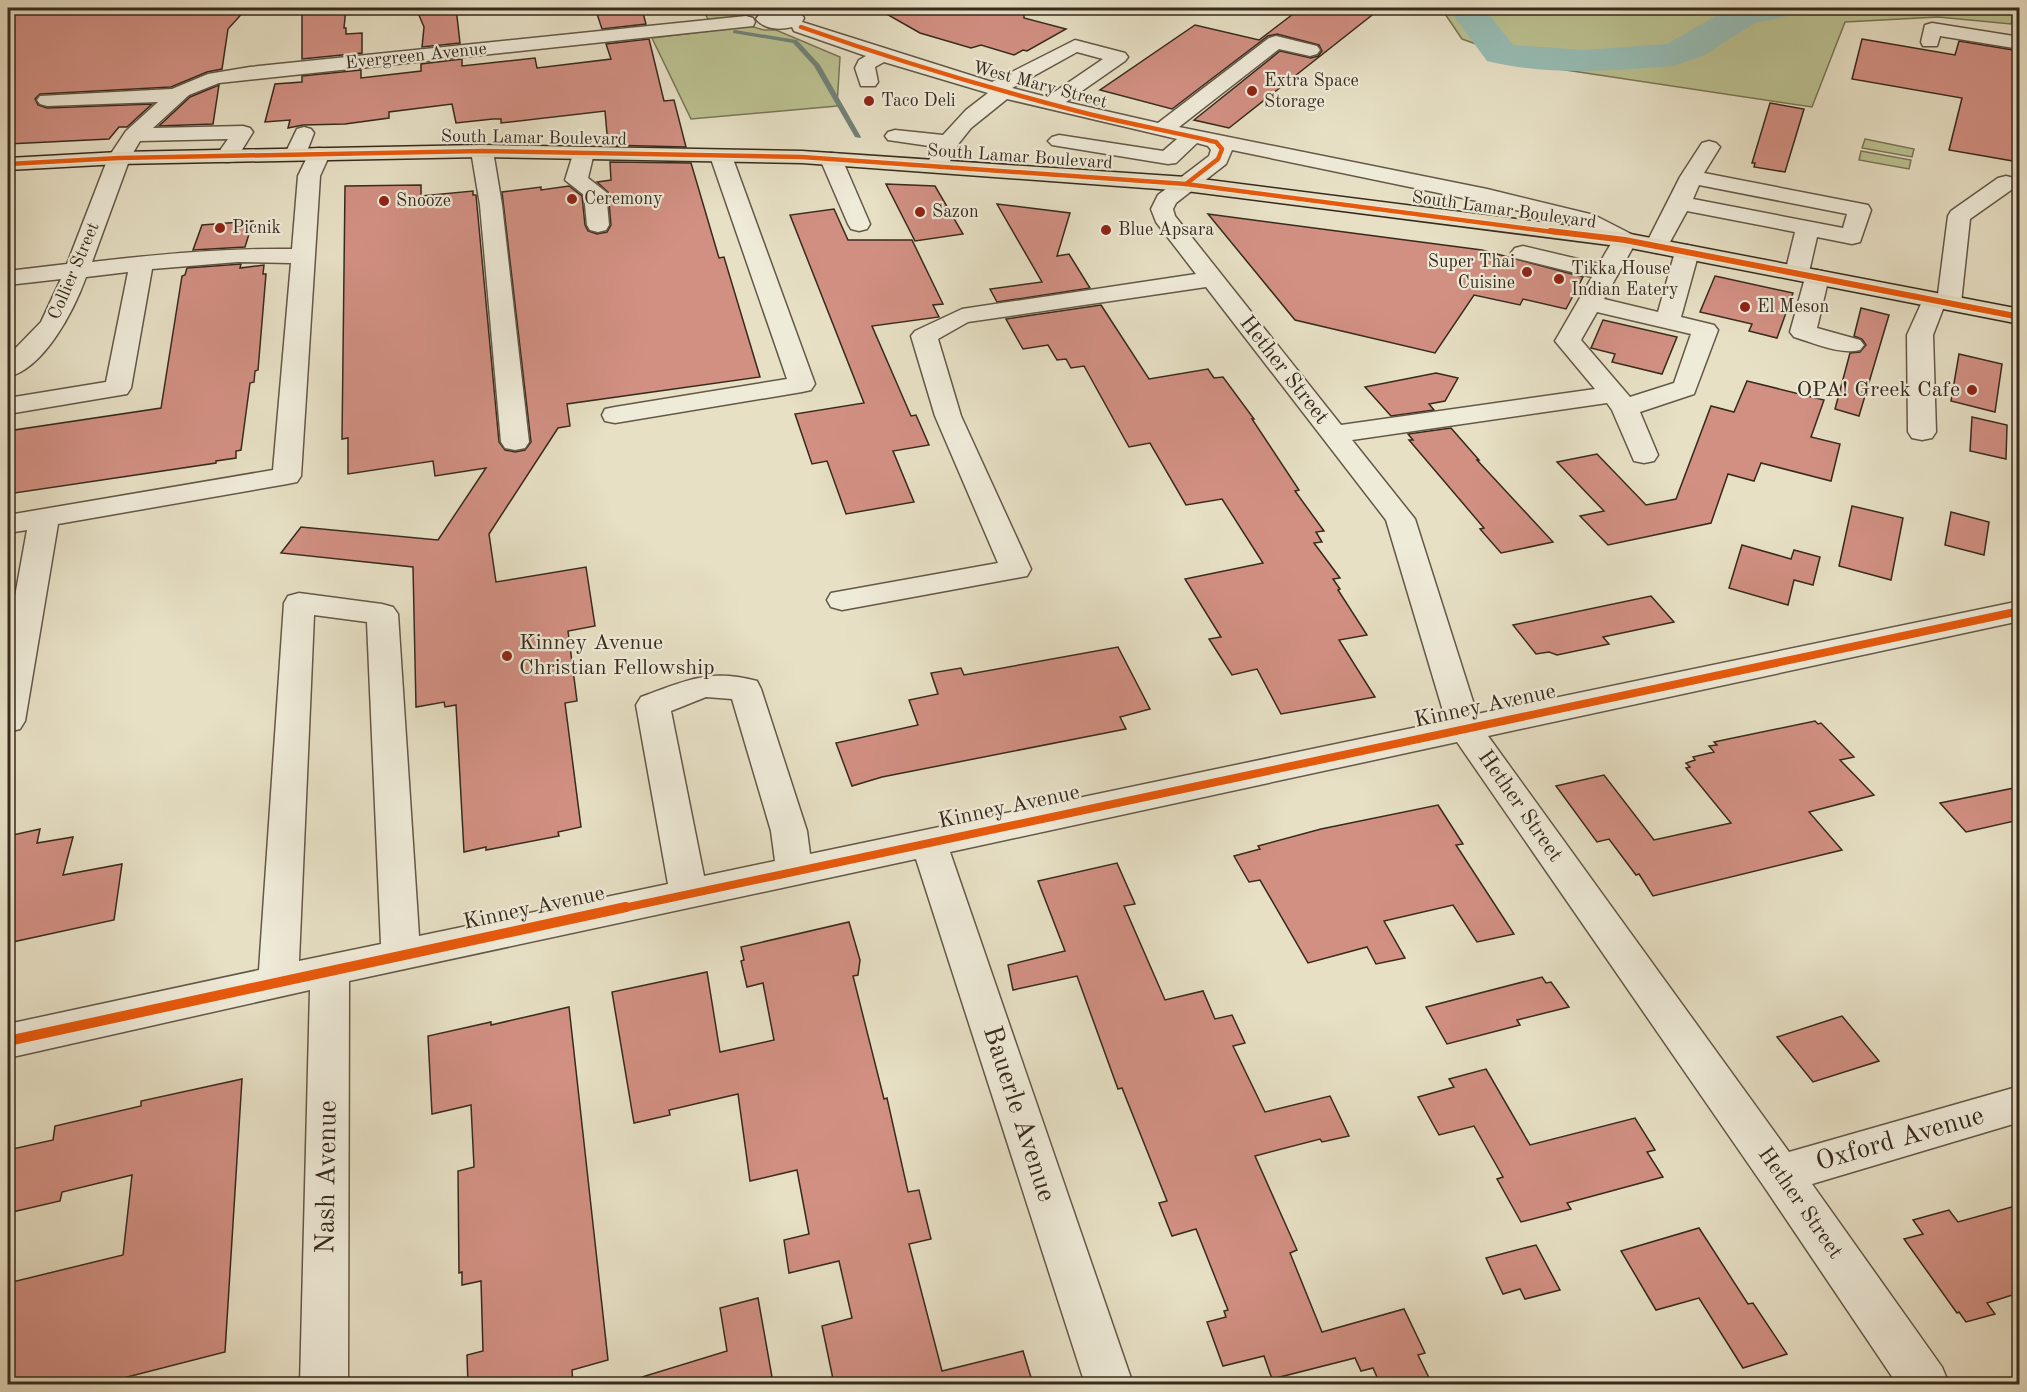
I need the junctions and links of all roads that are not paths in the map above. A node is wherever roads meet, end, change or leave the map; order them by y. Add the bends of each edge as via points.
1 (779, 17) edge
2 (1930, 42) dead end
3 (2019, 43) edge
4 (1310, 50) dead end
5 (881, 56) junction
6 (868, 81) dead end
7 (999, 90) junction
8 (175, 95) junction
9 (47, 100) dead end
10 (1050, 104) junction
11 (905, 116) dead end
12 (1162, 130) junction
13 (189, 133) junction
14 (133, 135) junction
15 (895, 136) junction
16 (1193, 136) junction
17 (1059, 141) dead end
18 (948, 142) junction
19 (1216, 142) junction
20 (1088, 146) junction
21 (306, 147) junction
22 (1709, 147) dead end
23 (482, 151) junction
24 (583, 153) junction
25 (226, 156) junction
26 (721, 156) junction
27 (175, 157) junction
28 (119, 158) junction
29 (831, 159) junction
30 (884, 163) junction
31 (8, 164) edge
32 (937, 166) junction
33 (1069, 176) junction
34 (1691, 177) junction
35 (2006, 183) dead end
36 (1186, 184) junction
37 (1680, 203) junction
38 (859, 224) dead end
39 (598, 225) dead end
40 (1807, 228) junction
41 (1625, 240) junction
42 (1657, 246) junction
43 (1687, 252) junction
44 (1523, 253) dead end
45 (302, 256) junction
46 (141, 264) junction
47 (77, 270) junction
48 (1606, 273) junction
49 (1807, 275) junction
50 (8, 278) edge
51 (1213, 279) junction
52 (1941, 301) junction
53 (1589, 303) junction
54 (2019, 317) edge
55 (1667, 322) junction
56 (1851, 345) dead end
57 (17, 354) edge
58 (8, 369) edge
59 (1619, 401) junction
60 (8, 406) edge
61 (615, 415) dead end
62 (1922, 432) dead end
63 (1334, 434) junction
64 (515, 442) dead end
65 (1644, 455) dead end
66 (44, 518) junction
67 (8, 524) edge
68 (842, 600) dead end
69 (2019, 611) edge
70 (8, 721) edge
71 (1465, 728) junction
72 (929, 843) junction
73 (794, 871) junction
74 (689, 894) junction
75 (401, 955) junction
76 (330, 970) junction
77 (278, 982) junction
78 (8, 1041) edge
79 (2019, 1104) edge
80 (1780, 1174) junction
81 (324, 1384) edge
82 (1109, 1384) edge
83 (1925, 1384) edge

1 - 5 street, West Mary Street
1 - 8 street, Evergreen Avenue via 250,73 215,78
2 - 3 street via 1932,28
4 - 12 street via 1276,42
5 - 6 street via 866,64
5 - 7 street, West Mary Street
7 - 10 street, West Mary Street
7 - 10 street via 1075,46 1118,57
7 - 18 street
8 - 9 street
8 - 14 street, Evergreen Avenue
10 - 12 street, West Mary Street
11 - 15 street
12 - 16 street, West Mary Street
13 - 14 street
13 - 25 street via 243,132
13 - 27 street
14 - 28 street, Evergreen Avenue
15 - 18 street
15 - 30 street
16 - 19 street, West Mary Street
16 - 20 street via 1168,158
17 - 20 street
18 - 32 street
19 - 36 street via 1222,149 1218,159
19 - 41 street, West Mary Street via 1487,196 1586,220
20 - 33 street
21 - 23 main road, South Lamar Boulevard
21 - 25 main road, South Lamar Boulevard
21 - 45 street via 309,176
22 - 34 street
23 - 24 main road, South Lamar Boulevard
23 - 64 street
24 - 26 main road, South Lamar Boulevard
24 - 39 street via 576,180 595,192
25 - 27 main road, South Lamar Boulevard
26 - 29 main road, South Lamar Boulevard
26 - 61 street via 802,384
27 - 28 main road, South Lamar Boulevard
28 - 31 main road, South Lamar Boulevard
28 - 47 street, Collier Street
29 - 30 main road, South Lamar Boulevard
29 - 38 street
30 - 32 main road, South Lamar Boulevard
32 - 33 main road, South Lamar Boulevard
33 - 36 main road, South Lamar Boulevard
34 - 37 street
34 - 40 street via 1860,210 1852,237
35 - 52 street via 1959,216
36 - 41 main road, South Lamar Boulevard
36 - 51 street, Hether Street via 1166,200 1164,217
37 - 40 street
37 - 42 street
40 - 49 street
41 - 42 main road, South Lamar Boulevard
41 - 48 street
42 - 43 main road, South Lamar Boulevard
43 - 49 main road, South Lamar Boulevard
43 - 55 street
44 - 48 street
45 - 46 street via 238,255
45 - 66 street via 287,476
46 - 47 street
46 - 60 street via 118,388
47 - 50 street
47 - 57 street, Collier Street via 52,325
48 - 53 street
49 - 52 main road, South Lamar Boulevard
49 - 56 street via 1803,332
51 - 63 street, Hether Street
51 - 68 street via 962,316 924,336 948,416 1016,569
52 - 54 main road, South Lamar Boulevard
52 - 62 street via 1920,335
53 - 55 street
53 - 59 street via 1568,341
55 - 59 street via 1705,330 1685,388
57 - 58 street, Collier Street
59 - 63 street
59 - 65 street
63 - 71 street, Hether Street via 1400,519
66 - 67 street
66 - 70 street
69 - 71 street, Kinney Avenue
71 - 72 street, Kinney Avenue
71 - 80 street, Hether Street
72 - 73 street, Kinney Avenue
72 - 82 street, Bauerle Avenue
73 - 74 street, Kinney Avenue
73 - 74 street via 789,831 745,689 703,686 653,705
74 - 75 street, Kinney Avenue
75 - 76 street, Kinney Avenue
75 - 77 street via 382,614 299,603
76 - 77 street, Kinney Avenue
76 - 81 street, Nash Avenue
77 - 78 street, Kinney Avenue
79 - 80 street, Oxford Avenue
80 - 83 street, Hether Street

